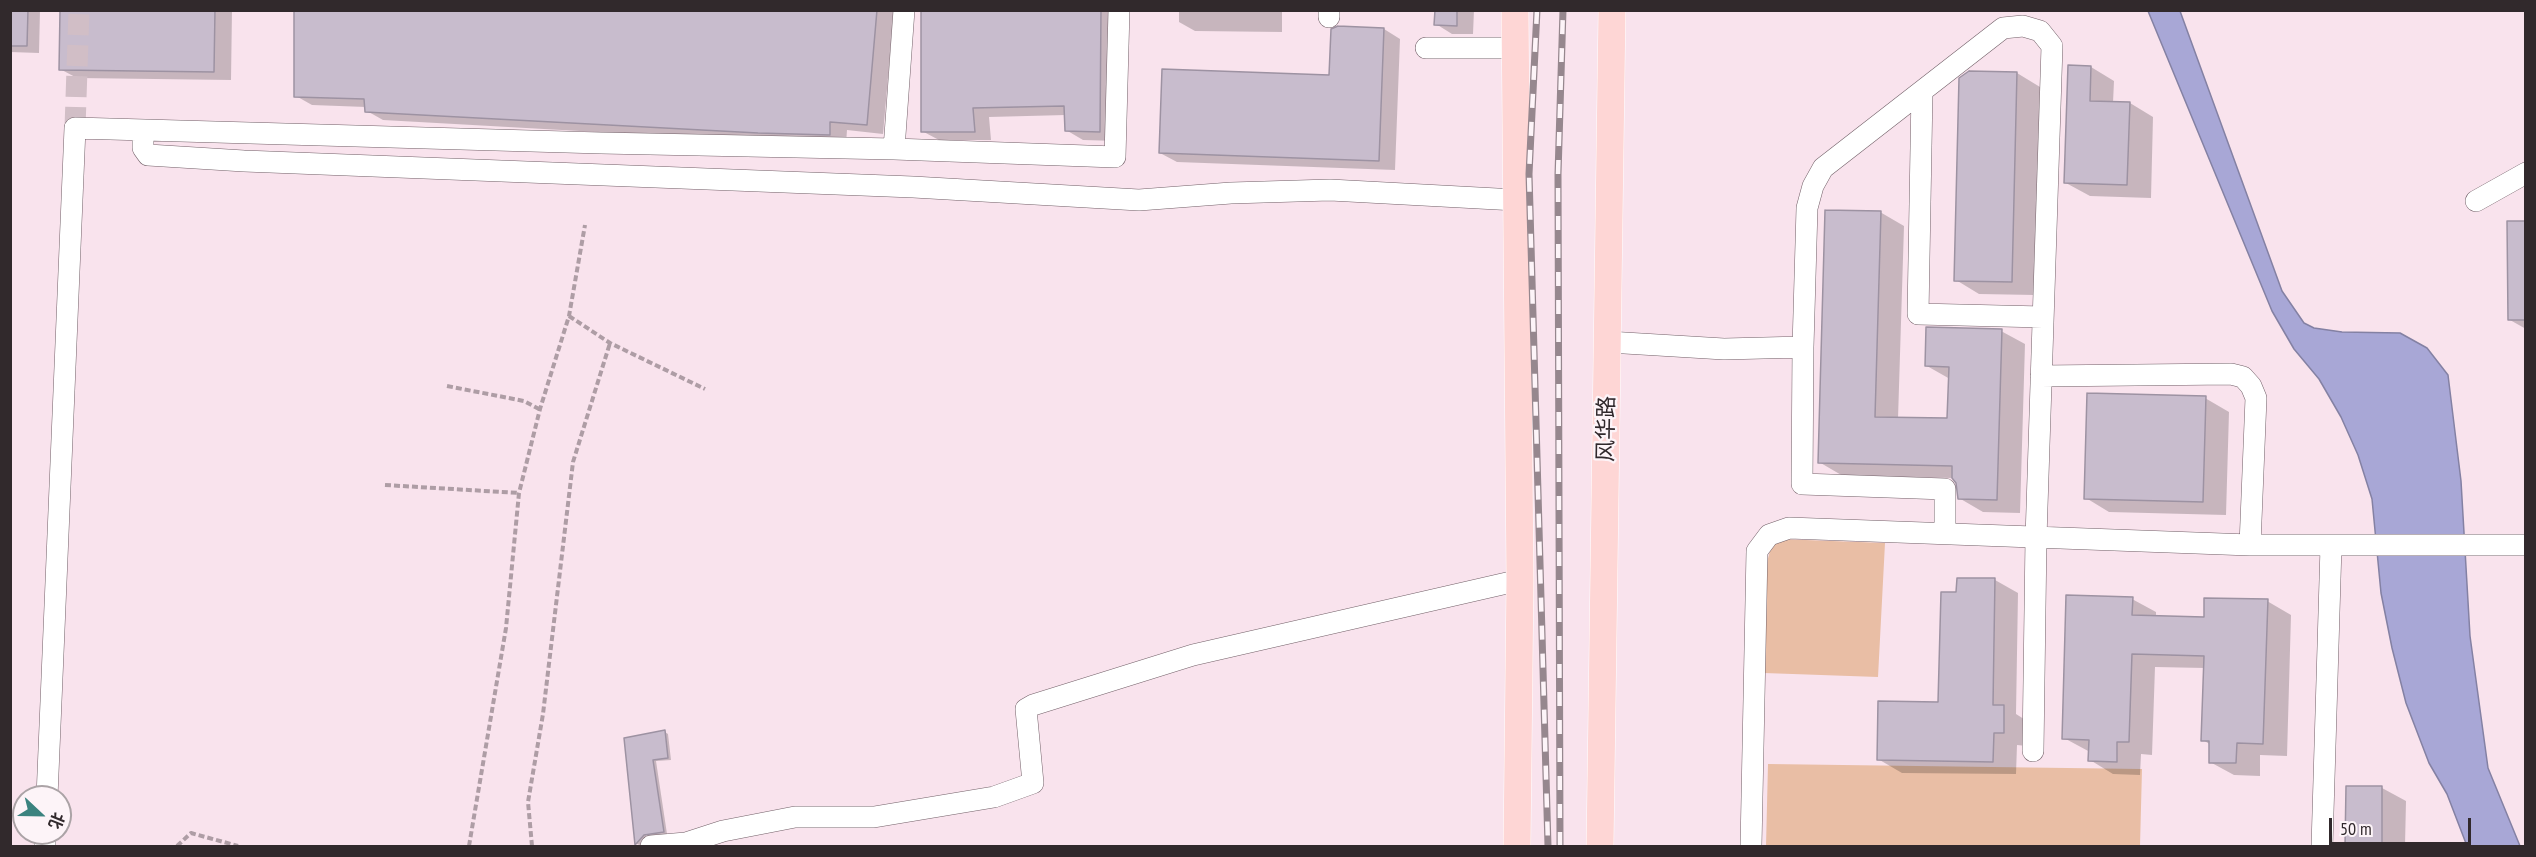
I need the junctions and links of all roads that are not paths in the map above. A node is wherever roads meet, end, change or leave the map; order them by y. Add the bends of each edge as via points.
1 (904, 10) edge
2 (1119, 10) edge
3 (1515, 10) edge
4 (1612, 10) edge
5 (1426, 48) dead end
6 (1515, 48) junction
7 (1922, 92) junction
8 (143, 130) junction
9 (894, 149) junction
10 (2526, 173) edge
11 (1516, 200) junction
12 (2476, 201) dead end
13 (2043, 317) junction
14 (1608, 342) junction
15 (1803, 347) junction
16 (2041, 376) junction
17 (1944, 533) junction
18 (2036, 538) junction
19 (2250, 545) junction
20 (2526, 545) edge
21 (2341, 546) junction
22 (1520, 580) junction
23 (2032, 751) dead end
24 (48, 785) edge
25 (651, 846) edge
26 (1517, 846) edge
27 (1600, 846) edge
28 (1751, 846) edge
29 (2322, 846) edge

1 - 9 street
2 - 9 street via 1115,157
3 - 6 main road
4 - 14 main road, 风华路
5 - 6 street
6 - 11 main road
7 - 13 street via 1918,314
7 - 13 street via 2003,28 2023,26 2040,30 2052,46
7 - 15 street via 1823,168 1812,186 1807,208
8 - 9 street
8 - 11 street via 143,148 148,155 244,161 913,187 1139,200 1330,189
8 - 24 street via 75,128
10 - 12 street
11 - 22 main road
13 - 16 street
14 - 15 street via 1724,349
14 - 27 main road, 风华路
15 - 17 street via 1802,484 1945,489
16 - 18 street
16 - 19 street via 2243,377 2256,398
17 - 18 street
17 - 28 street via 1789,528 1768,535 1756,551
18 - 19 street
18 - 23 street
19 - 21 street
20 - 21 street
21 - 29 street
22 - 25 street via 1193,655 1033,705 1026,709 1033,783 994,797 874,817 795,817 723,831 686,843
22 - 26 main road

